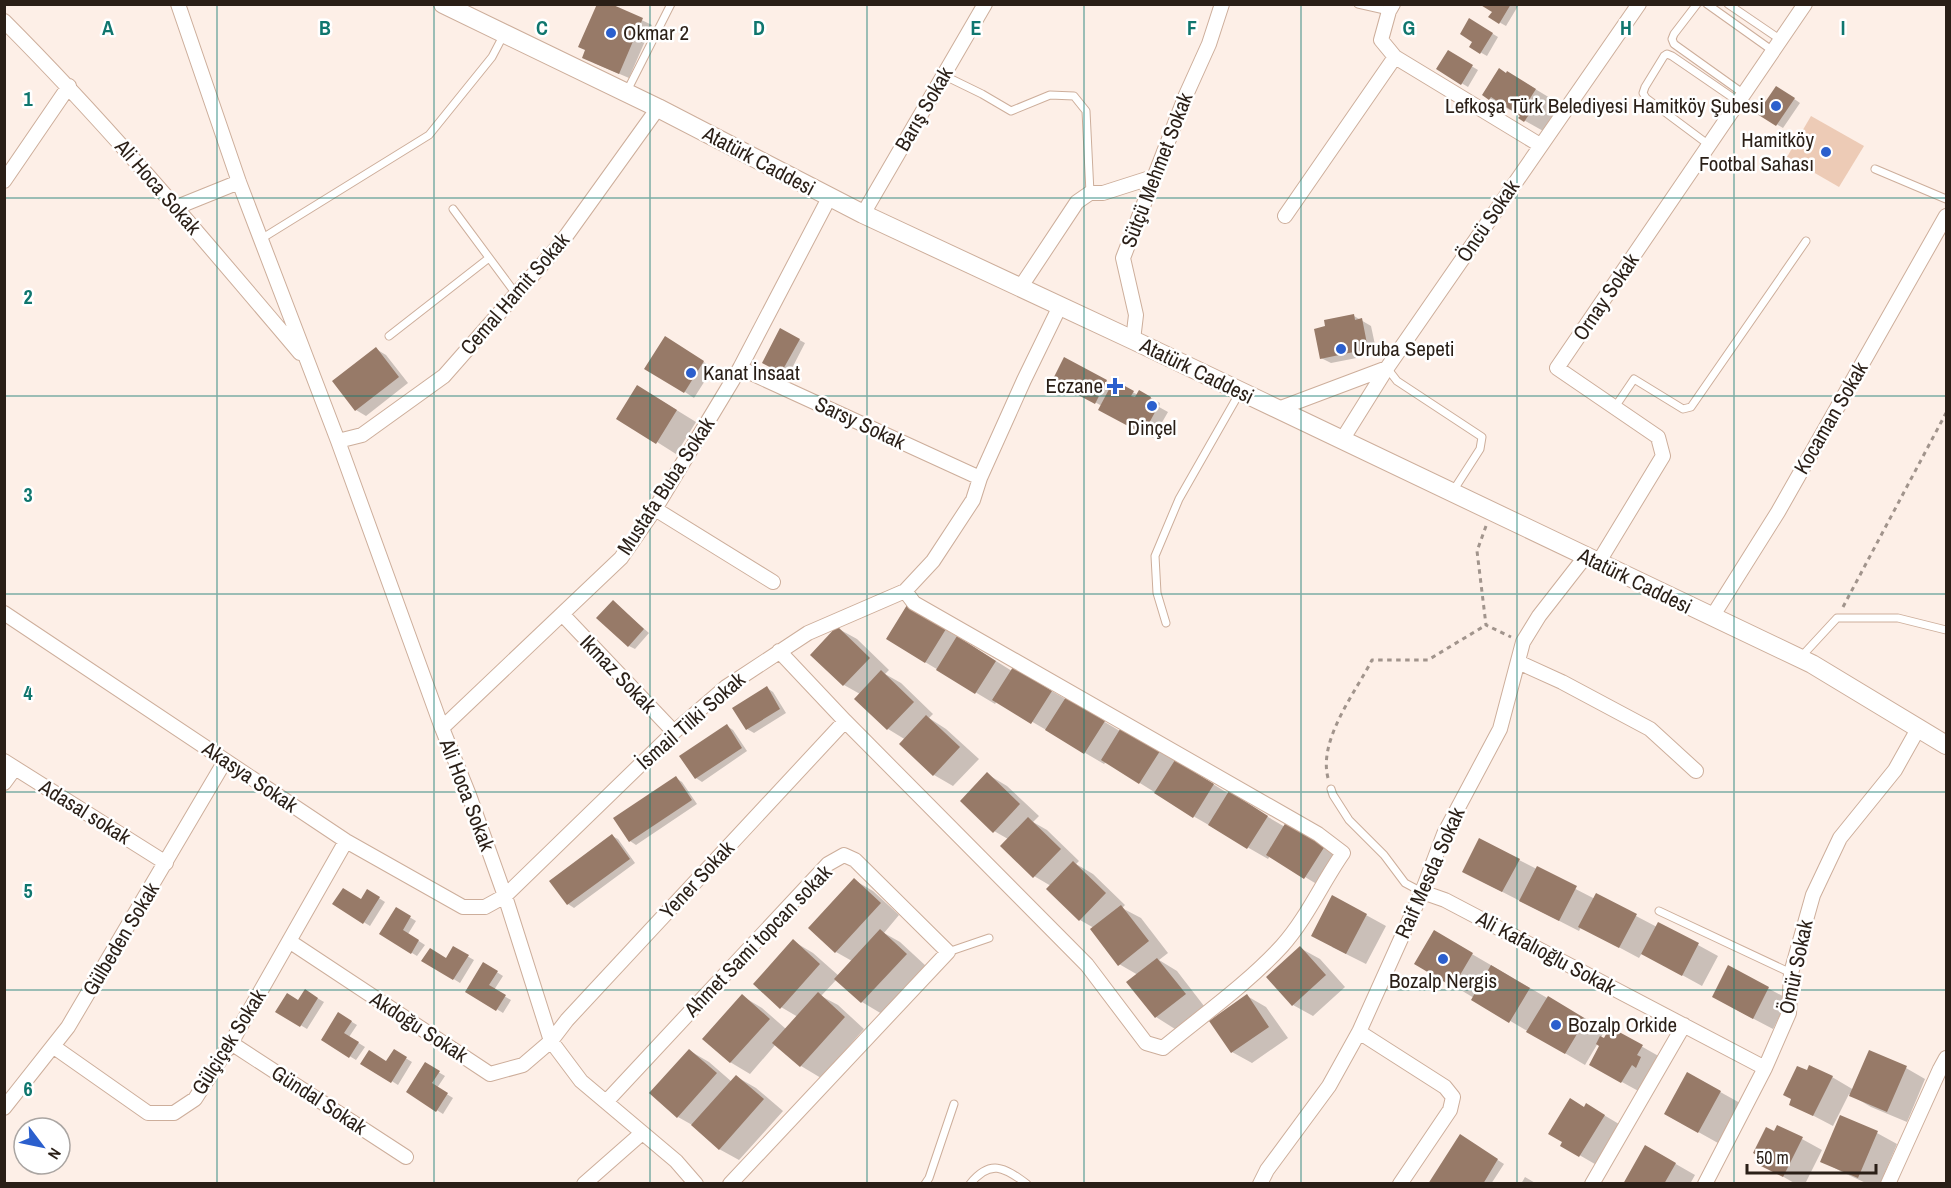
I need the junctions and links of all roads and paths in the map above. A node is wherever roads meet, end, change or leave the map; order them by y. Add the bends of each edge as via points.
1 (178, 4) edge
2 (443, 4) edge
3 (671, 4) edge
4 (985, 4) edge
5 (1222, 4) edge
6 (1358, 4) edge
7 (1639, 4) edge
8 (1697, 4) edge
9 (1707, 4) edge
10 (1728, 4) edge
11 (1805, 4) edge
12 (1391, 8) edge
13 (4, 21) edge
14 (504, 33) junction
15 (1777, 46) junction
16 (1395, 57) junction
17 (944, 75) junction
18 (69, 86) junction
19 (627, 92) junction
20 (1741, 98) junction
21 (658, 108) junction
22 (1540, 145) junction
23 (1709, 145) junction
24 (1875, 169) dead end
25 (1153, 177) junction
26 (4, 181) edge
27 (239, 182) junction
28 (1090, 193) junction
29 (829, 198) junction
30 (1947, 199) edge
31 (177, 207) junction
32 (453, 209) dead end
33 (863, 214) junction
34 (1285, 216) dead end
35 (1947, 216) edge
36 (261, 239) junction
37 (1806, 241) dead end
38 (489, 258) junction
39 (1020, 288) junction
40 (516, 294) junction
41 (1060, 306) junction
42 (389, 336) dead end
43 (1133, 340) junction
44 (306, 360) junction
45 (740, 368) junction
46 (1387, 368) junction
47 (1240, 392) junction
48 (1615, 407) junction
49 (1278, 410) junction
50 (1947, 413) edge
51 (1342, 440) junction
52 (338, 441) junction
53 (980, 478) junction
54 (1452, 493) junction
55 (655, 509) junction
56 (1490, 511) junction
57 (1592, 560) junction
58 (773, 582) dead end
59 (905, 591) junction
60 (4, 613) edge
61 (563, 615) junction
62 (1712, 617) junction
63 (1837, 618) junction
64 (1166, 623) dead end
65 (1486, 625) junction
66 (1947, 630) edge
67 (1523, 642) junction
68 (779, 651) junction
69 (1800, 658) junction
70 (1518, 662) junction
71 (845, 721) junction
72 (442, 728) junction
73 (1918, 729) junction
74 (674, 732) junction
75 (1947, 745) edge
76 (225, 760) junction
77 (10, 765) edge
78 (1696, 771) dead end
79 (4, 783) edge
80 (1331, 789) joint
81 (346, 841) junction
82 (166, 863) junction
83 (1422, 892) junction
84 (505, 896) junction
85 (1659, 912) dead end
86 (989, 938) dead end
87 (289, 941) junction
88 (948, 952) junction
89 (1791, 973) junction
90 (1684, 1025) junction
91 (1359, 1032) junction
92 (551, 1041) junction
93 (231, 1043) junction
94 (54, 1047) junction
95 (1947, 1058) edge
96 (1765, 1068) junction
97 (606, 1102) junction
98 (954, 1104) dead end
99 (4, 1108) edge
100 (642, 1133) junction
101 (406, 1157) dead end
102 (584, 1184) edge
103 (696, 1184) edge
104 (730, 1184) edge
105 (924, 1184) edge
106 (970, 1184) edge
107 (1027, 1184) edge
108 (1260, 1184) edge
109 (1400, 1184) edge
110 (1592, 1184) edge
111 (1706, 1184) edge
112 (1888, 1184) edge

1 - 27 street, Ali Hoca Sokak
2 - 14 street, Atatürk Caddesi
3 - 19 lane
4 - 17 street, Barış Sokak
5 - 25 street, Sütçü Mehmet Sokak
6 - 12 lane
7 - 22 street, Öncü Sokak
8 - 20 lane via 1674,34 1674,44
9 - 15 lane
10 - 15 lane
11 - 15 street, Ornay Sokak
12 - 16 street via 1382,40
13 - 18 street, Ali Hoca Sokak
14 - 19 street, Atatürk Caddesi
14 - 36 lane via 492,57 429,135
15 - 20 street, Ornay Sokak
16 - 22 street
16 - 34 street
17 - 28 lane via 1011,111 1050,95 1074,96 1086,111
17 - 33 street, Barış Sokak
18 - 26 street
18 - 31 street, Ali Hoca Sokak
19 - 21 street, Atatürk Caddesi
20 - 23 street, Ornay Sokak
20 - 23 lane via 1672,56 1664,56 1645,87 1646,98
21 - 29 street, Atatürk Caddesi
21 - 40 street, Cemal Hamit Sokak via 561,243
22 - 46 street, Öncü Sokak
23 - 48 street, Ornay Sokak via 1557,368
24 - 30 lane
25 - 28 street via 1103,193
25 - 43 street, Sütçü Mehmet Sokak via 1123,258 1136,315
27 - 31 street
27 - 36 street, Ali Hoca Sokak
28 - 39 street via 1077,202
29 - 33 street, Atatürk Caddesi
29 - 45 street, Mustafa Buba Sokak
31 - 44 street, Ali Hoca Sokak
32 - 38 lane
33 - 39 street, Atatürk Caddesi
35 - 62 street, Kocaman Sokak via 1778,512
36 - 44 street, Ali Hoca Sokak
37 - 48 lane via 1691,407 1683,409 1635,380
38 - 40 lane
38 - 42 lane
39 - 41 street, Atatürk Caddesi
40 - 52 street, Cemal Hamit Sokak via 444,376 362,435
41 - 43 street, Atatürk Caddesi
41 - 53 street, İsmail Tilki Sokak
43 - 47 street, Atatürk Caddesi
44 - 52 street, Ali Hoca Sokak
45 - 53 street, Sarsy Sokak
45 - 55 street, Mustafa Buba Sokak
46 - 49 street
46 - 51 street, Öncü Sokak
46 - 54 lane via 1397,381 1482,437 1480,449
47 - 49 street, Atatürk Caddesi
47 - 64 lane via 1179,499 1155,556 1157,593
48 - 57 street, Ornay Sokak via 1658,436 1663,456
49 - 51 street, Atatürk Caddesi
50 - 63 path
51 - 54 street, Atatürk Caddesi
52 - 72 street, Ali Hoca Sokak
53 - 59 street, İsmail Tilki Sokak via 973,500 945,543
54 - 56 street, Atatürk Caddesi
55 - 58 street
55 - 61 street, Mustafa Buba Sokak via 621,558
56 - 57 street, Atatürk Caddesi
56 - 65 path via 1478,551
57 - 62 street, Atatürk Caddesi
57 - 67 street, Raif Mesda Sokak via 1539,616
59 - 68 street, İsmail Tilki Sokak via 808,633
59 - 71 street via 914,603 1318,834 1343,853 1282,945 1246,981 1163,1048 1146,1043 1087,965
60 - 76 street, Akasya Sokak
61 - 72 street, Mustafa Buba Sokak
61 - 74 street, Ikmaz Sokak
62 - 69 street, Atatürk Caddesi
63 - 66 lane via 1898,618
63 - 69 lane
65 - 67 path
65 - 80 path via 1428,660 1372,660 1330,737 1325,766
67 - 70 street, Raif Mesda Sokak
68 - 71 street
68 - 74 street, İsmail Tilki Sokak via 726,687
69 - 73 street, Atatürk Caddesi
70 - 78 street via 1650,729
70 - 83 street, Raif Mesda Sokak via 1500,729 1444,834
71 - 92 street, Yener Sokak
72 - 84 street, Ali Hoca Sokak
73 - 75 street, Atatürk Caddesi
73 - 89 street, Ömür Sokak via 1894,770 1840,838 1813,895
74 - 84 street, İsmail Tilki Sokak
76 - 81 street, Akasya Sokak
76 - 82 street, Gülbeden Sokak
77 - 79 street
77 - 82 street, Adasal sokak
80 - 83 lane via 1350,820 1405,883
81 - 84 street, Akasya Sokak via 463,907 485,907
81 - 87 street, Gülçiçek Sokak
82 - 94 street, Gülbeden Sokak
83 - 90 street, Ali Kafalıoğlu Sokak via 1445,900
83 - 91 street, Raif Mesda Sokak
84 - 92 street, Ali Hoca Sokak
85 - 89 lane
86 - 88 lane
87 - 92 street, Akdoğu Sokak via 490,1074 523,1065
87 - 93 street, Gülçiçek Sokak
88 - 97 street, Ahmet Sami topcan sokak via 855,860 844,855 828,864
88 - 104 street
89 - 96 street, Ömür Sokak via 1789,1013
90 - 96 street, Ali Kafalıoğlu Sokak
90 - 110 street
91 - 108 street, Raif Mesda Sokak via 1329,1086
91 - 109 street via 1445,1086 1453,1097 1450,1110
92 - 97 street, Ali Hoca Sokak via 581,1081
93 - 94 street, Gülçiçek Sokak via 195,1099 174,1113 148,1113
93 - 101 street, Gündal Sokak
94 - 99 street, Gülbeden Sokak
95 - 112 street
96 - 111 street, Ömür Sokak
97 - 100 street, Ali Hoca Sokak
98 - 105 lane
100 - 102 street
100 - 103 street, Ali Hoca Sokak
106 - 107 lane via 987,1168 997,1167

